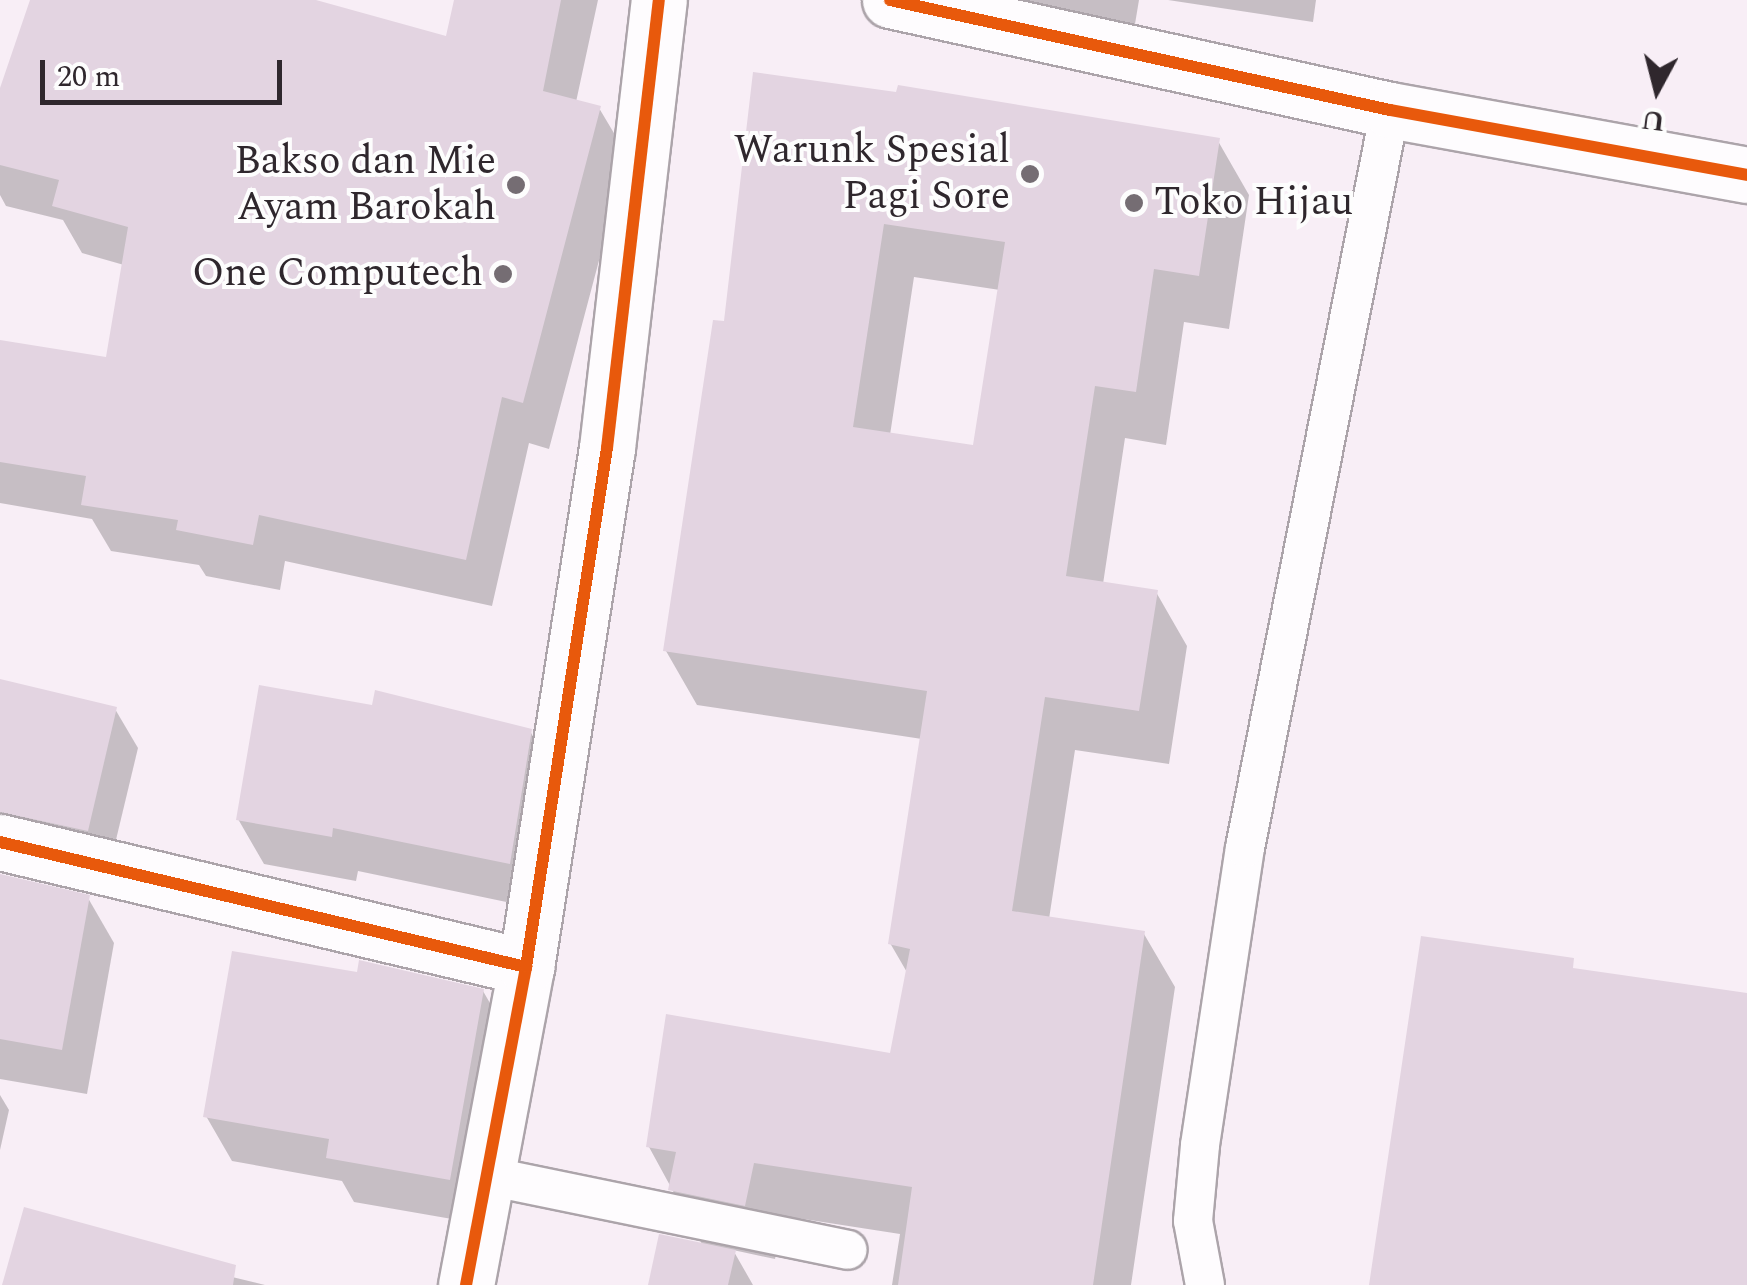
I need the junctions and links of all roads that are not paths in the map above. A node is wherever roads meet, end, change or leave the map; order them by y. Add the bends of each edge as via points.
1 (659, 0) edge
2 (890, 0) edge
3 (1390, 110) junction
4 (1747, 175) edge
5 (0, 842) edge
6 (526, 967) junction
7 (488, 1176) junction
8 (847, 1250) dead end
9 (466, 1285) edge
10 (1205, 1285) edge

1 - 6 street via 608,448
2 - 3 street
3 - 4 street
3 - 10 lane via 1242,866 1193,1221
5 - 6 street
6 - 7 street
7 - 8 lane
7 - 9 street

